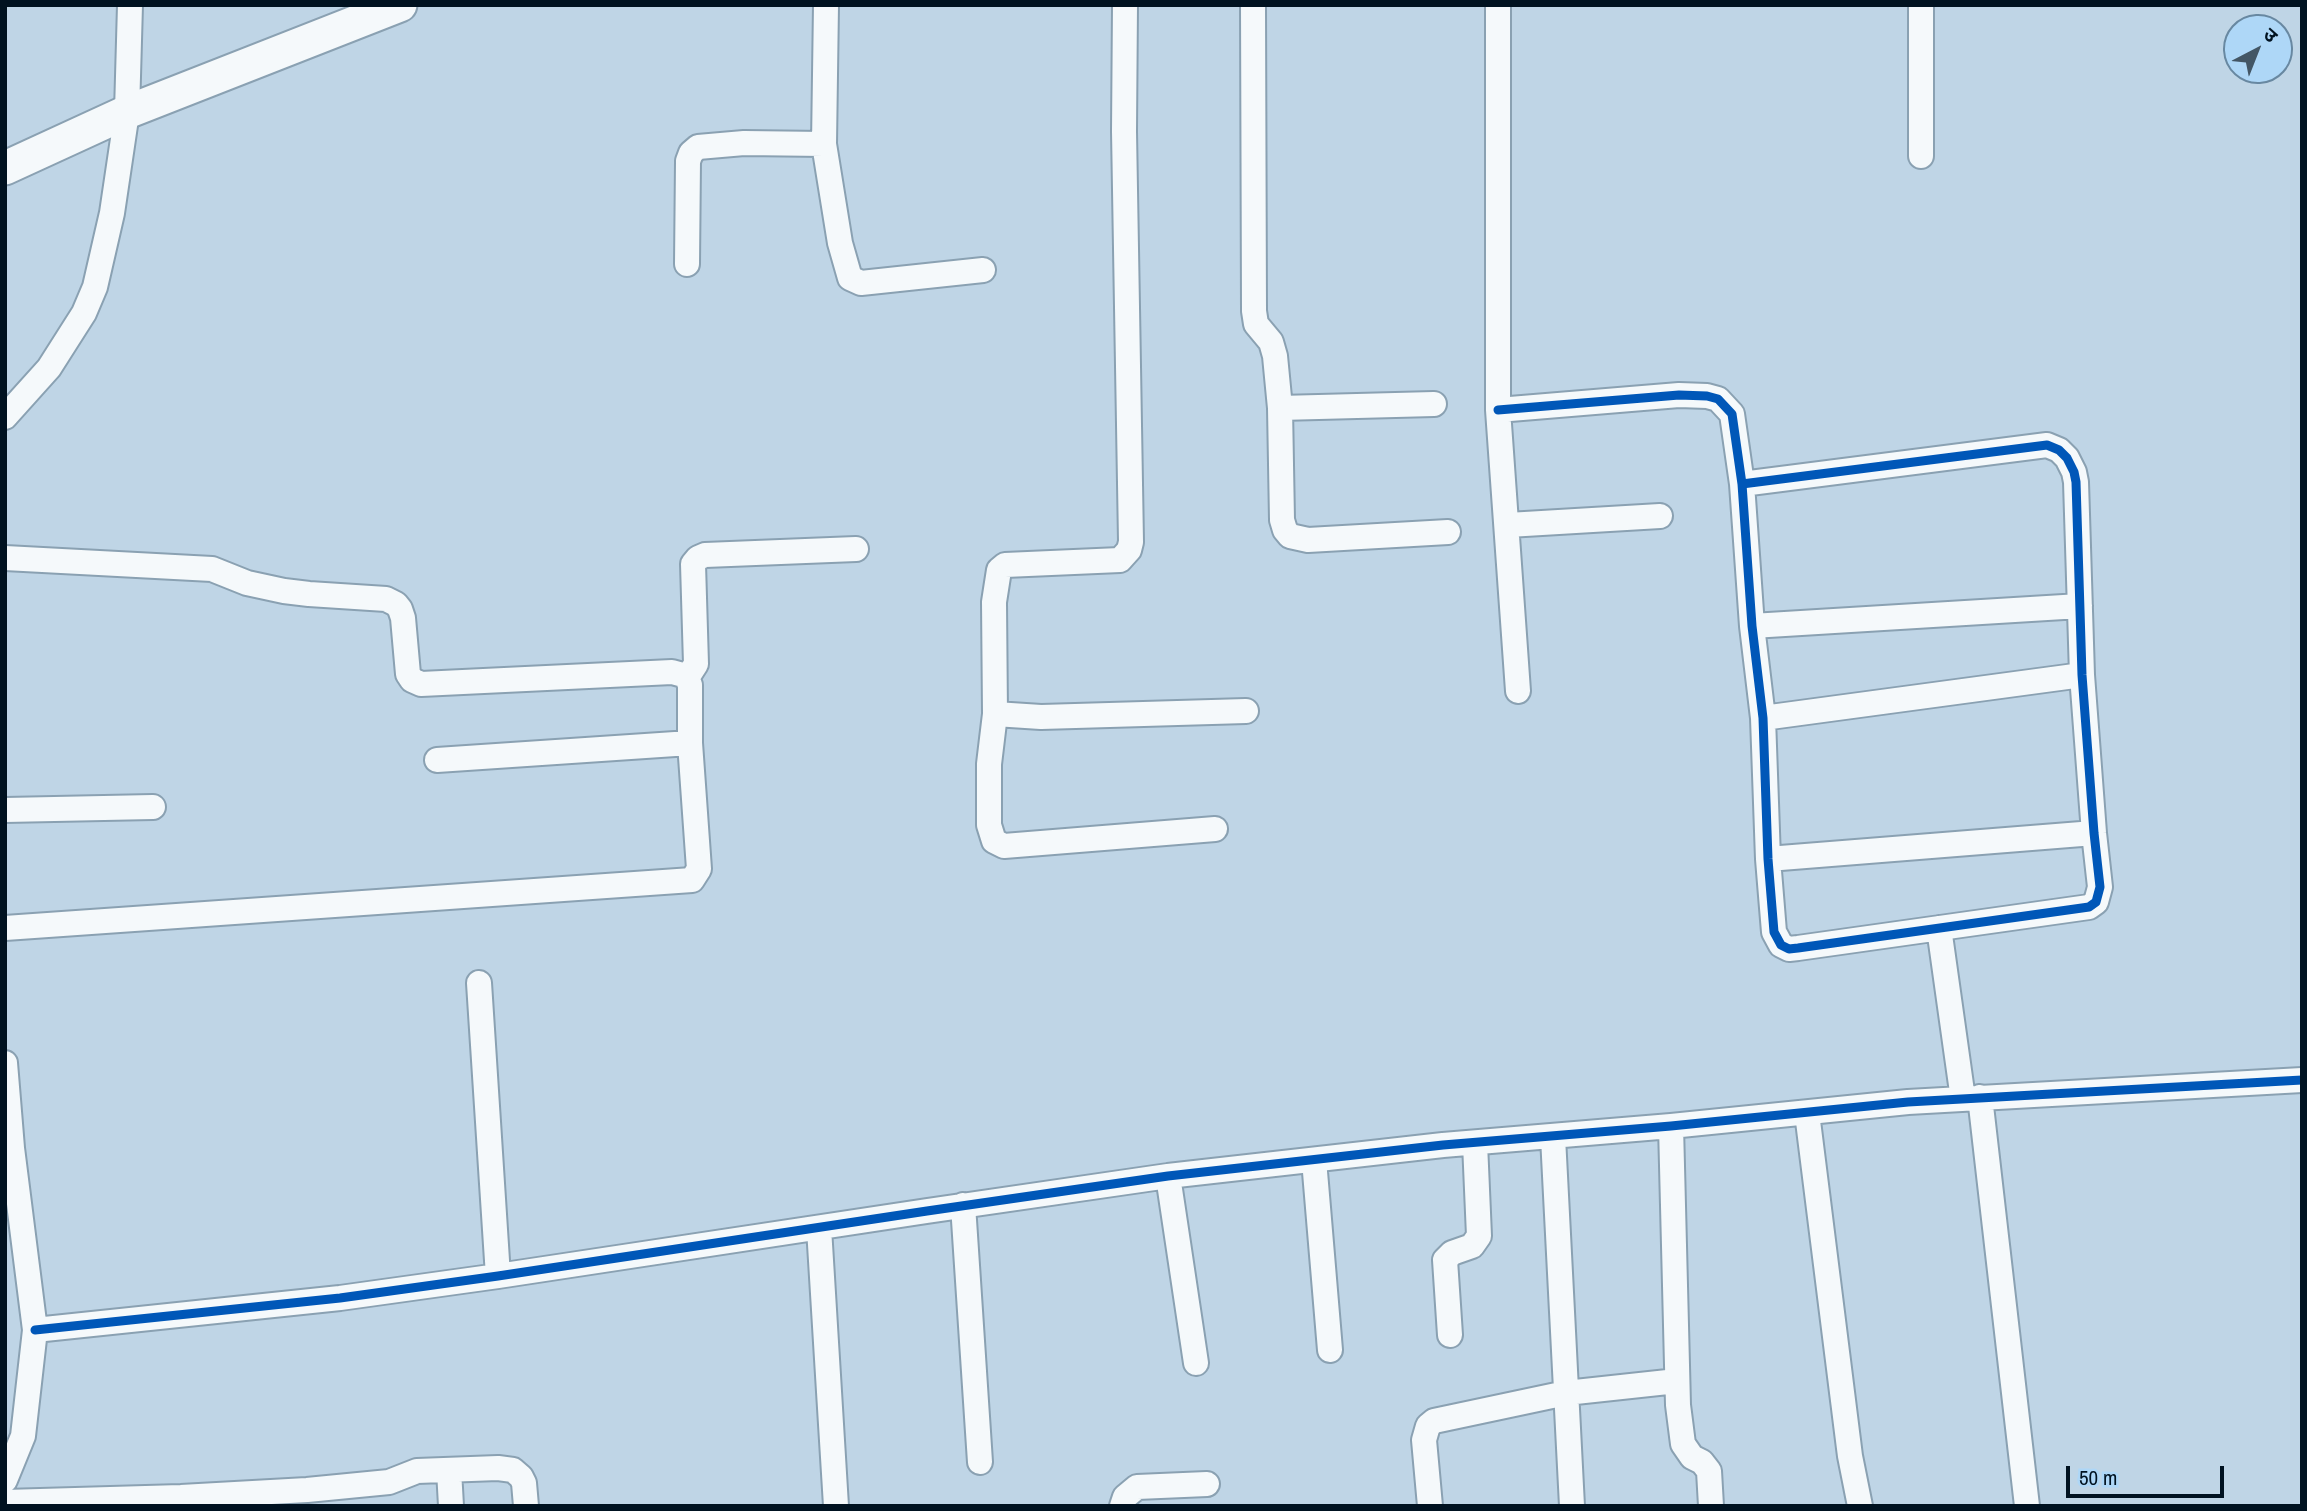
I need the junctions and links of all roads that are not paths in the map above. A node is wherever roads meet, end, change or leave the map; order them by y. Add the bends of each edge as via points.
1 (130, 5) edge
2 (400, 5) edge
3 (826, 5) edge
4 (1125, 5) edge
5 (1253, 5) edge
6 (1498, 5) edge
7 (1920, 5) edge
8 (127, 112) junction
9 (824, 144) junction
10 (1921, 156) dead end
11 (5, 168) edge
12 (687, 264) dead end
13 (983, 270) dead end
14 (1434, 404) dead end
15 (1280, 408) junction
16 (1498, 410) junction
17 (5, 417) edge
18 (1742, 484) junction
19 (1660, 516) dead end
20 (1508, 526) junction
21 (1448, 532) dead end
22 (856, 550) dead end
23 (5, 558) edge
24 (2080, 606) junction
25 (1752, 626) junction
26 (2082, 676) junction
27 (687, 678) junction
28 (1518, 691) dead end
29 (1246, 711) dead end
30 (995, 714) junction
31 (1763, 718) junction
32 (690, 743) junction
33 (437, 760) dead end
34 (153, 807) dead end
35 (5, 810) edge
36 (1215, 829) dead end
37 (2094, 833) junction
38 (1768, 859) junction
39 (5, 928) edge
40 (1939, 928) junction
41 (479, 983) dead end
42 (5, 1063) edge
43 (2302, 1080) edge
44 (1972, 1098) junction
45 (1807, 1113) junction
46 (1671, 1126) junction
47 (1553, 1137) junction
48 (1475, 1143) junction
49 (1314, 1160) junction
50 (1168, 1177) junction
51 (11, 1196) edge
52 (963, 1205) junction
53 (819, 1228) junction
54 (498, 1276) junction
55 (35, 1330) junction
56 (1450, 1335) dead end
57 (1330, 1350) dead end
58 (1196, 1363) dead end
59 (1678, 1381) junction
60 (1566, 1393) junction
61 (14, 1437) edge
62 (980, 1462) dead end
63 (449, 1469) junction
64 (5, 1479) edge
65 (1207, 1484) dead end
66 (182, 1502) edge
67 (6, 1503) edge
68 (451, 1506) edge
69 (526, 1506) edge
70 (836, 1506) edge
71 (1122, 1506) edge
72 (1430, 1506) edge
73 (1572, 1506) edge
74 (1711, 1506) edge
75 (1860, 1506) edge
76 (2027, 1506) edge

1 - 8 street
2 - 8 main road
3 - 9 street
4 - 30 street via 1131,542 1120,560 1005,565 999,570 994,602
5 - 15 street via 1254,311 1258,327 1274,350
6 - 16 street
7 - 10 street
8 - 11 main road
8 - 17 street via 95,286 84,313 49,368
9 - 12 street via 711,144 691,153
9 - 13 street via 850,278 861,284
14 - 15 street
15 - 21 street via 1282,520 1290,536 1308,540
16 - 18 street via 1707,396 1726,405 1732,414
16 - 20 street
18 - 24 street via 2047,445 2067,458 2074,472
18 - 25 street
19 - 20 street
20 - 28 street
22 - 27 street via 700,556 693,564 696,664
23 - 27 street via 212,569 284,591 386,598 400,609 408,674 421,684 673,672
24 - 25 street
24 - 26 street
25 - 31 street
26 - 31 street
26 - 37 street
27 - 32 street
29 - 30 street via 1041,717
30 - 36 street via 988,803 991,836 998,844
31 - 38 street
32 - 33 street
32 - 39 street via 699,869 692,880
34 - 35 street
37 - 38 street
37 - 40 street via 2100,887 2093,905
38 - 40 street via 1774,932 1776,940 1789,949
40 - 44 street
41 - 54 street
42 - 51 street
43 - 44 street
44 - 45 street
44 - 76 street
45 - 46 street
45 - 75 street
46 - 47 street
46 - 59 street
47 - 48 street
47 - 60 street
48 - 49 street
48 - 56 street via 1479,1236 1472,1246 1445,1260
49 - 50 street
49 - 57 street
50 - 52 street
50 - 58 street
51 - 55 street
52 - 53 street
52 - 62 street
53 - 54 street
53 - 70 street
54 - 55 street via 340,1298
55 - 61 street
59 - 60 street
59 - 74 street via 1683,1444 1692,1457 1707,1466
60 - 72 street via 1434,1421 1424,1440
60 - 73 street
61 - 64 street
63 - 66 street via 417,1471 389,1482
63 - 68 street
63 - 69 street via 513,1470 524,1483
65 - 71 street via 1137,1487
66 - 67 street

